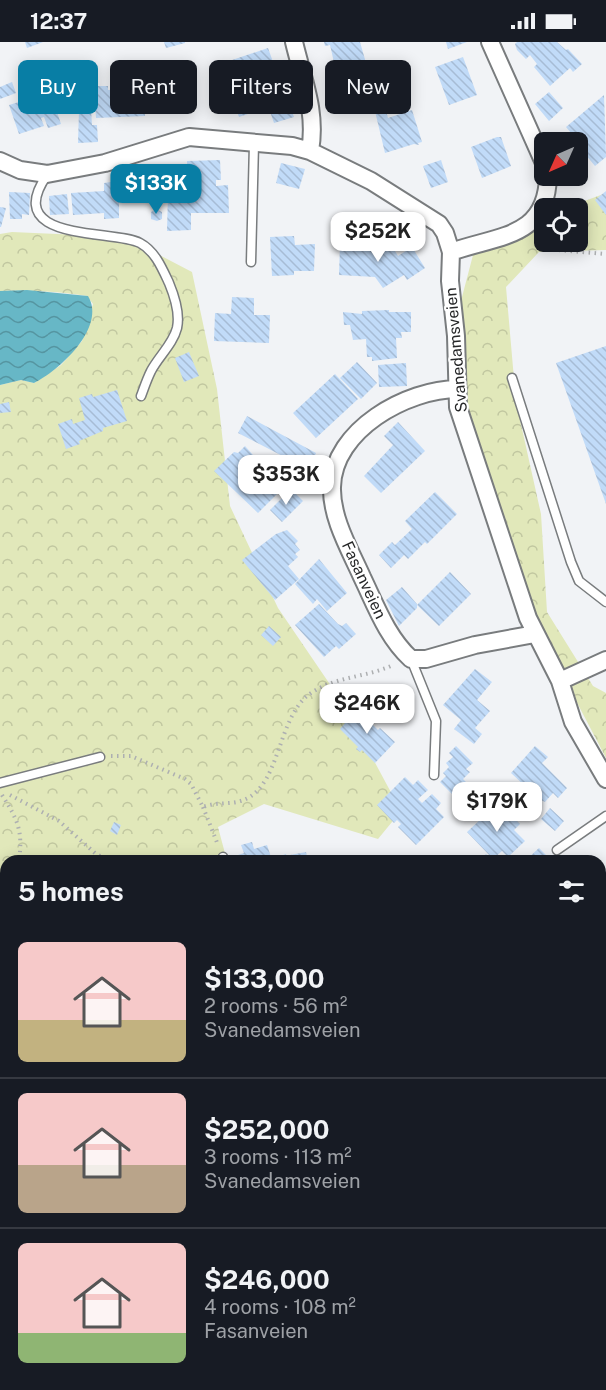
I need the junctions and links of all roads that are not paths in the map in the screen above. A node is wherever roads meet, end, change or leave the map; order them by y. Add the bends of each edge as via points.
1 (294, 42) edge
2 (490, 42) edge
3 (534, 141) edge
4 (254, 144) junction
5 (310, 151) junction
6 (0, 160) edge
7 (47, 174) junction
8 (548, 186) edge
9 (451, 252) junction
10 (251, 262) dead end
11 (512, 378) dead end
12 (458, 388) junction
13 (141, 396) dead end
14 (606, 602) edge
15 (535, 634) junction
16 (411, 659) junction
17 (606, 660) edge
18 (560, 681) junction
19 (100, 757) road end
20 (434, 776) dead end
21 (606, 779) edge
22 (0, 788) edge
23 (606, 816) edge
24 (557, 850) dead end

1 - 5 street via 313,117
2 - 3 street
4 - 5 street, Svanedamsveien
4 - 7 street, Svanedamsveien via 189,137 105,163
4 - 10 lane
5 - 9 street, Svanedamsveien via 432,217 445,233
6 - 7 street, Svanedamsveien via 20,170
7 - 13 lane via 35,195 39,216 51,226 84,235 140,243 155,255 171,287 177,327
8 - 9 street via 543,209 532,222
9 - 12 street, Svanedamsveien
11 - 14 lane via 571,562 579,581
12 - 15 street, Svanedamsveien via 458,407 471,450
12 - 16 street, Fasanveien via 404,400 386,409 351,441 337,463 332,486 334,508 378,612 400,649
15 - 16 street
15 - 18 street, Svanedamsveien
16 - 20 lane, Fasanveien via 436,721
17 - 18 street
18 - 21 street, Svanedamsveien via 573,722
19 - 22 lane
23 - 24 lane

